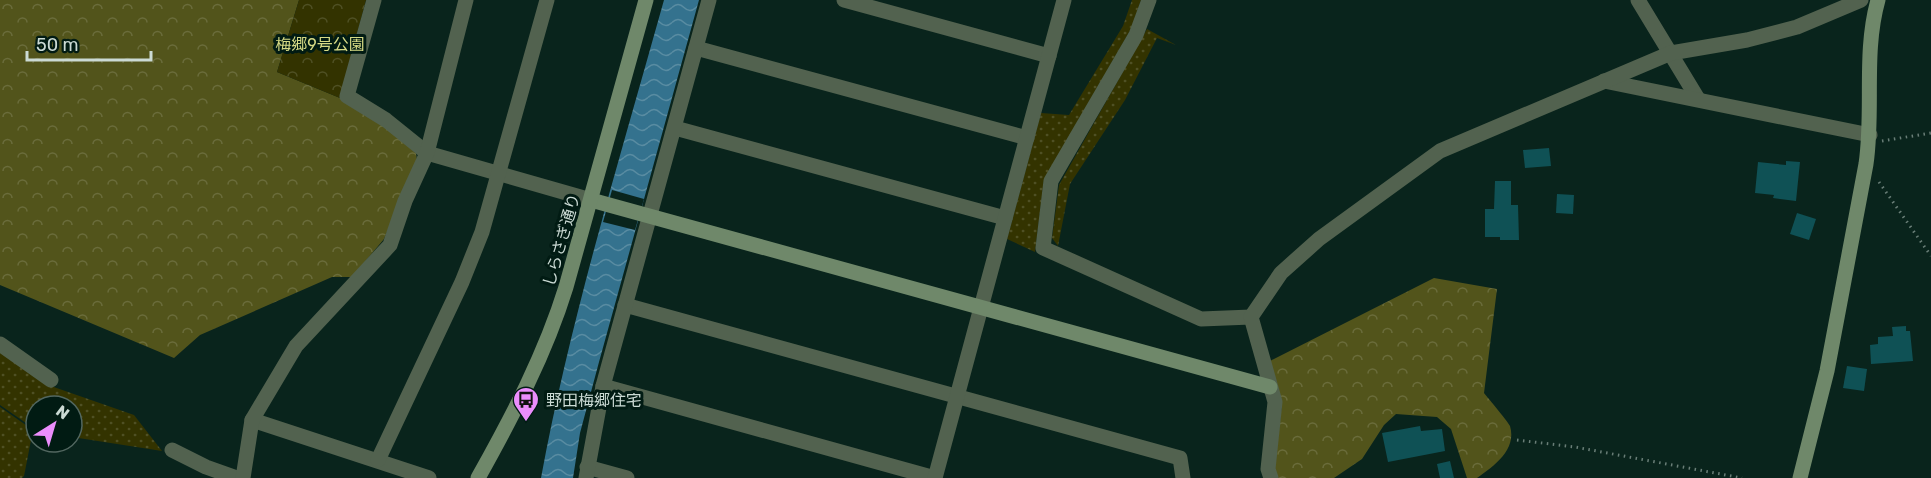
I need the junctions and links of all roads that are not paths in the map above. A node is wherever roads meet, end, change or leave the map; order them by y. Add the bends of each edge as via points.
1 (374, 0) edge
2 (466, 0) edge
3 (547, 0) edge
4 (646, 0) edge
5 (709, 0) edge
6 (843, 0) edge
7 (1064, 0) edge
8 (1149, 0) edge
9 (1638, 0) edge
10 (1861, 0) edge
11 (1878, 0) edge
12 (696, 48) junction
13 (1671, 53) junction
14 (1048, 56) junction
15 (1604, 81) junction
16 (1698, 99) junction
17 (675, 128) junction
18 (1027, 138) junction
19 (1869, 139) junction
20 (427, 153) junction
21 (498, 174) junction
22 (591, 200) junction
23 (644, 215) junction
24 (1005, 218) junction
25 (625, 305) junction
26 (981, 309) junction
27 (1251, 317) junction
28 (0, 344) edge
29 (51, 380) dead end
30 (603, 386) junction
31 (1270, 387) junction
32 (956, 396) junction
33 (252, 420) junction
34 (172, 450) dead end
35 (378, 460) junction
36 (586, 472) edge
37 (1266, 475) edge
38 (237, 478) edge
39 (243, 478) edge
40 (429, 478) edge
41 (478, 478) edge
42 (627, 478) edge
43 (935, 478) edge
44 (1183, 478) edge
45 (1800, 478) edge

1 - 20 street via 347,96 386,120
2 - 20 street
3 - 21 street
4 - 22 street, しらさぎ通り
5 - 12 street
6 - 14 street
7 - 14 street
8 - 27 street via 1136,35 1051,181 1043,248 1201,319
9 - 13 street
10 - 13 street via 1797,27
11 - 19 street via 1870,66
12 - 17 street
12 - 18 street
13 - 15 street
13 - 16 street
14 - 18 street
15 - 16 street
15 - 27 street via 1440,151 1319,240 1281,273
16 - 19 street
17 - 23 street
17 - 24 street
18 - 24 street
19 - 45 street via 1827,371
20 - 21 street
20 - 33 street via 390,245 296,346
21 - 22 street
21 - 35 street via 482,232 462,282
22 - 23 street
22 - 41 street, しらさぎ通り via 553,330
23 - 25 street
23 - 26 street
24 - 26 street
25 - 30 street
25 - 32 street
26 - 31 street
26 - 32 street
27 - 31 street
28 - 29 street
30 - 36 street
30 - 43 street
31 - 37 street via 1275,402
32 - 43 street
32 - 44 street via 1180,458
33 - 35 street
33 - 39 street
34 - 38 street via 206,468
35 - 40 street
36 - 42 street

